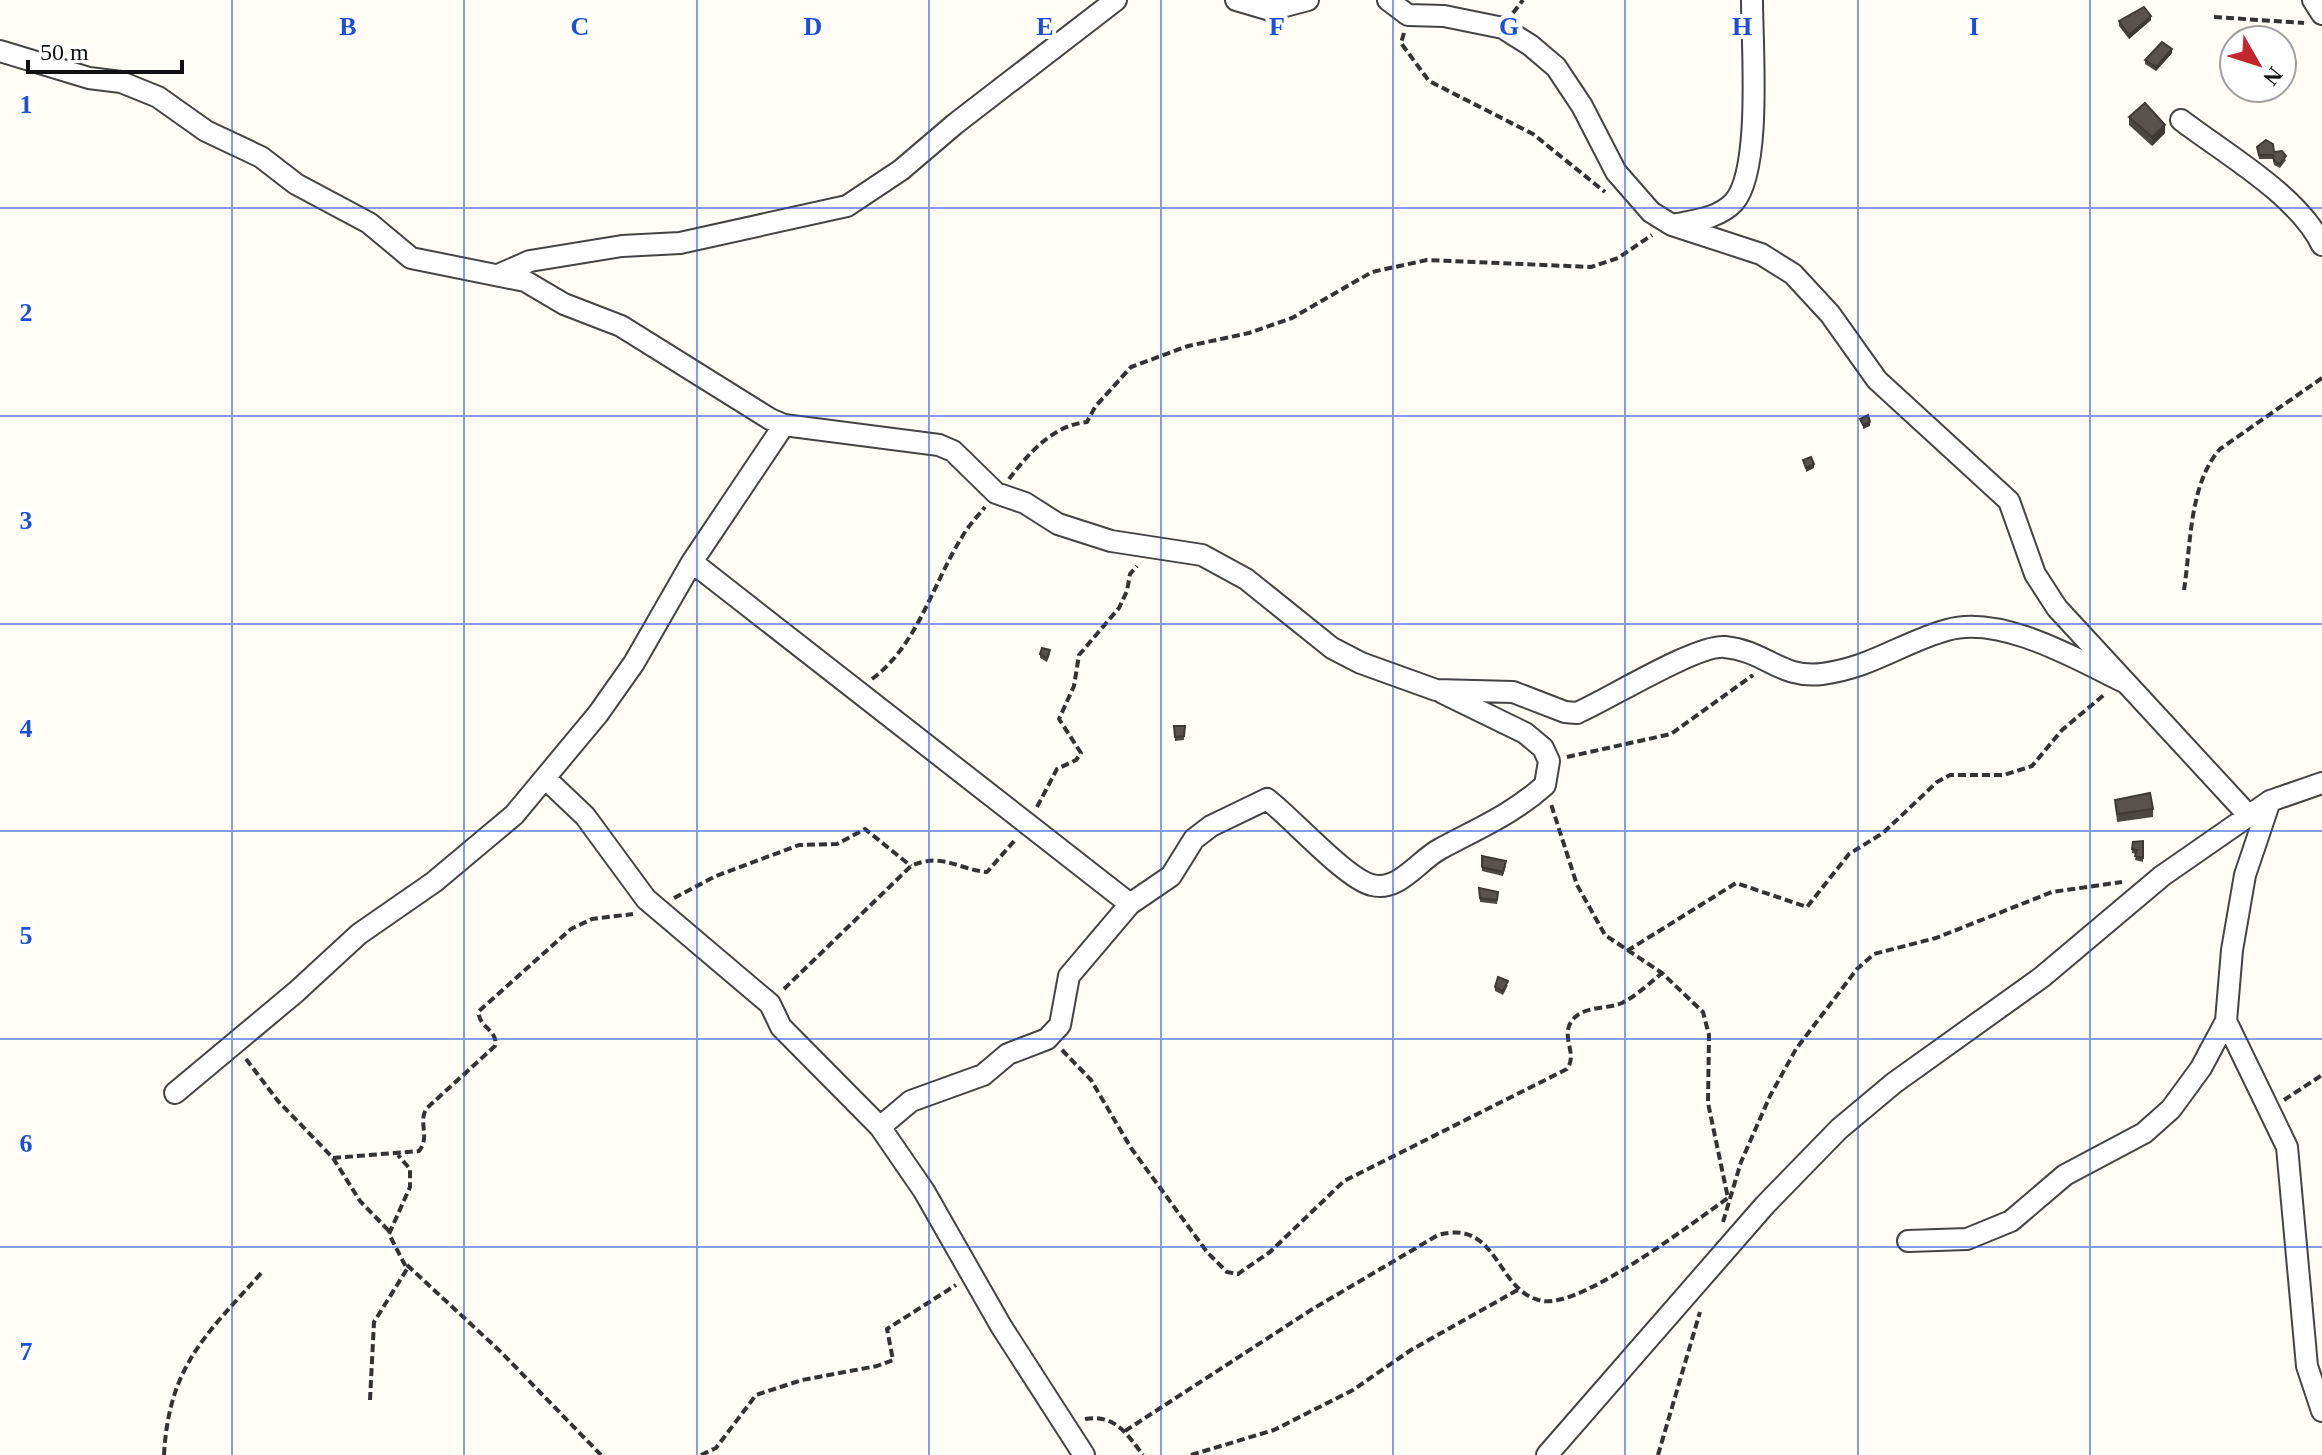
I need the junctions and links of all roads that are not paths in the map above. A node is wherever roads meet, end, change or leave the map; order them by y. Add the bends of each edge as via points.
1 (1116, 0) edge
2 (1236, 0) edge
3 (1308, 0) edge
4 (1388, 0) edge
5 (1752, 0) edge
6 (2313, 0) edge
7 (2315, 18) edge
8 (0, 51) edge
9 (2181, 120) dead end
10 (1672, 225) junction
11 (2322, 245) edge
12 (498, 275) junction
13 (784, 425) junction
14 (692, 562) junction
15 (2124, 682) junction
16 (1436, 690) junction
17 (546, 779) junction
18 (2322, 783) edge
19 (2270, 801) junction
20 (2250, 817) junction
21 (1130, 904) junction
22 (2226, 1021) junction
23 (175, 1093) dead end
24 (880, 1127) junction
25 (1908, 1241) dead end
26 (2322, 1411) edge
27 (1084, 1455) edge
28 (1547, 1455) edge

1 - 12 street via 901,170 847,206 680,243 530,261
2 - 3 street via 1270,10
4 - 10 street via 1408,15 1503,28 1530,45 1556,67 1632,196
5 - 10 street via 1751,158 1744,184 1721,212
6 - 7 street
8 - 12 street via 121,82 158,97 206,131 261,157 296,184 369,223 411,258
9 - 11 street via 2275,191
10 - 15 street via 1761,254 1813,293 1877,380 2009,501 2044,591
12 - 13 street via 525,281 564,304 621,326
13 - 14 street
13 - 16 street via 939,445 953,451 996,493 1025,503 1058,524 1152,549 1202,555 1246,579 1332,648
14 - 17 street via 634,663
14 - 21 street
15 - 16 street via 2056,649 1979,627 1946,630 1852,669 1803,676 1751,652 1709,648 1577,713 1513,692
15 - 20 street
16 - 21 street via 1525,733 1543,748 1549,761 1545,785 1485,828 1439,849 1411,873 1381,886 1352,874 1282,811 1262,800 1194,839 1171,876
17 - 23 street via 514,815 400,908 359,934
17 - 24 street via 585,816 629,880 770,1004 781,1027
18 - 19 street
19 - 20 street
19 - 22 street via 2245,875
20 - 28 street via 2162,876 2042,977 1839,1129 1765,1205
21 - 24 street via 1069,976 1060,1025 1047,1039 1008,1054 983,1075 911,1101
22 - 25 street via 2171,1109 2144,1133 2065,1175 2011,1221 1967,1239
22 - 26 street via 2287,1147 2307,1366
24 - 27 street

